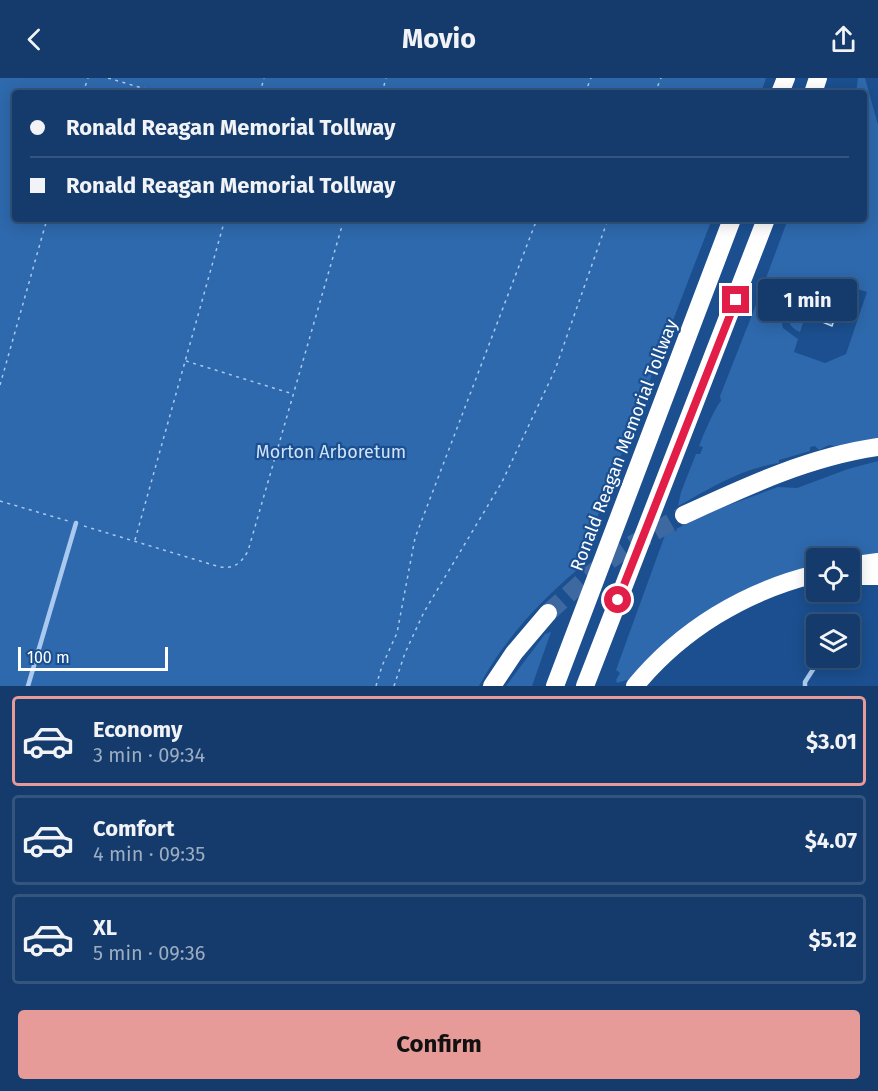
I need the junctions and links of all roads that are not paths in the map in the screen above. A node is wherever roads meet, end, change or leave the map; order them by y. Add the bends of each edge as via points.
1 (731, 222) edge
2 (765, 222) edge
3 (878, 447) edge
4 (684, 515) tunnel mouth
5 (76, 524) road end
6 (878, 562) edge
7 (860, 564) edge
8 (860, 576) edge
9 (878, 576) edge
10 (806, 578) edge
11 (548, 613) tunnel mouth
12 (814, 668) edge
13 (28, 686) edge
14 (492, 686) edge
15 (555, 686) edge
16 (585, 686) edge
17 (635, 686) edge
18 (805, 686) edge

1 - 15 highway, Ronald Reagan Memorial Tollway
2 - 16 highway
3 - 4 highway via 809,462
5 - 13 lane
6 - 7 highway
8 - 9 highway
10 - 17 highway via 760,592 703,623
11 - 14 highway via 514,652
12 - 18 lane

